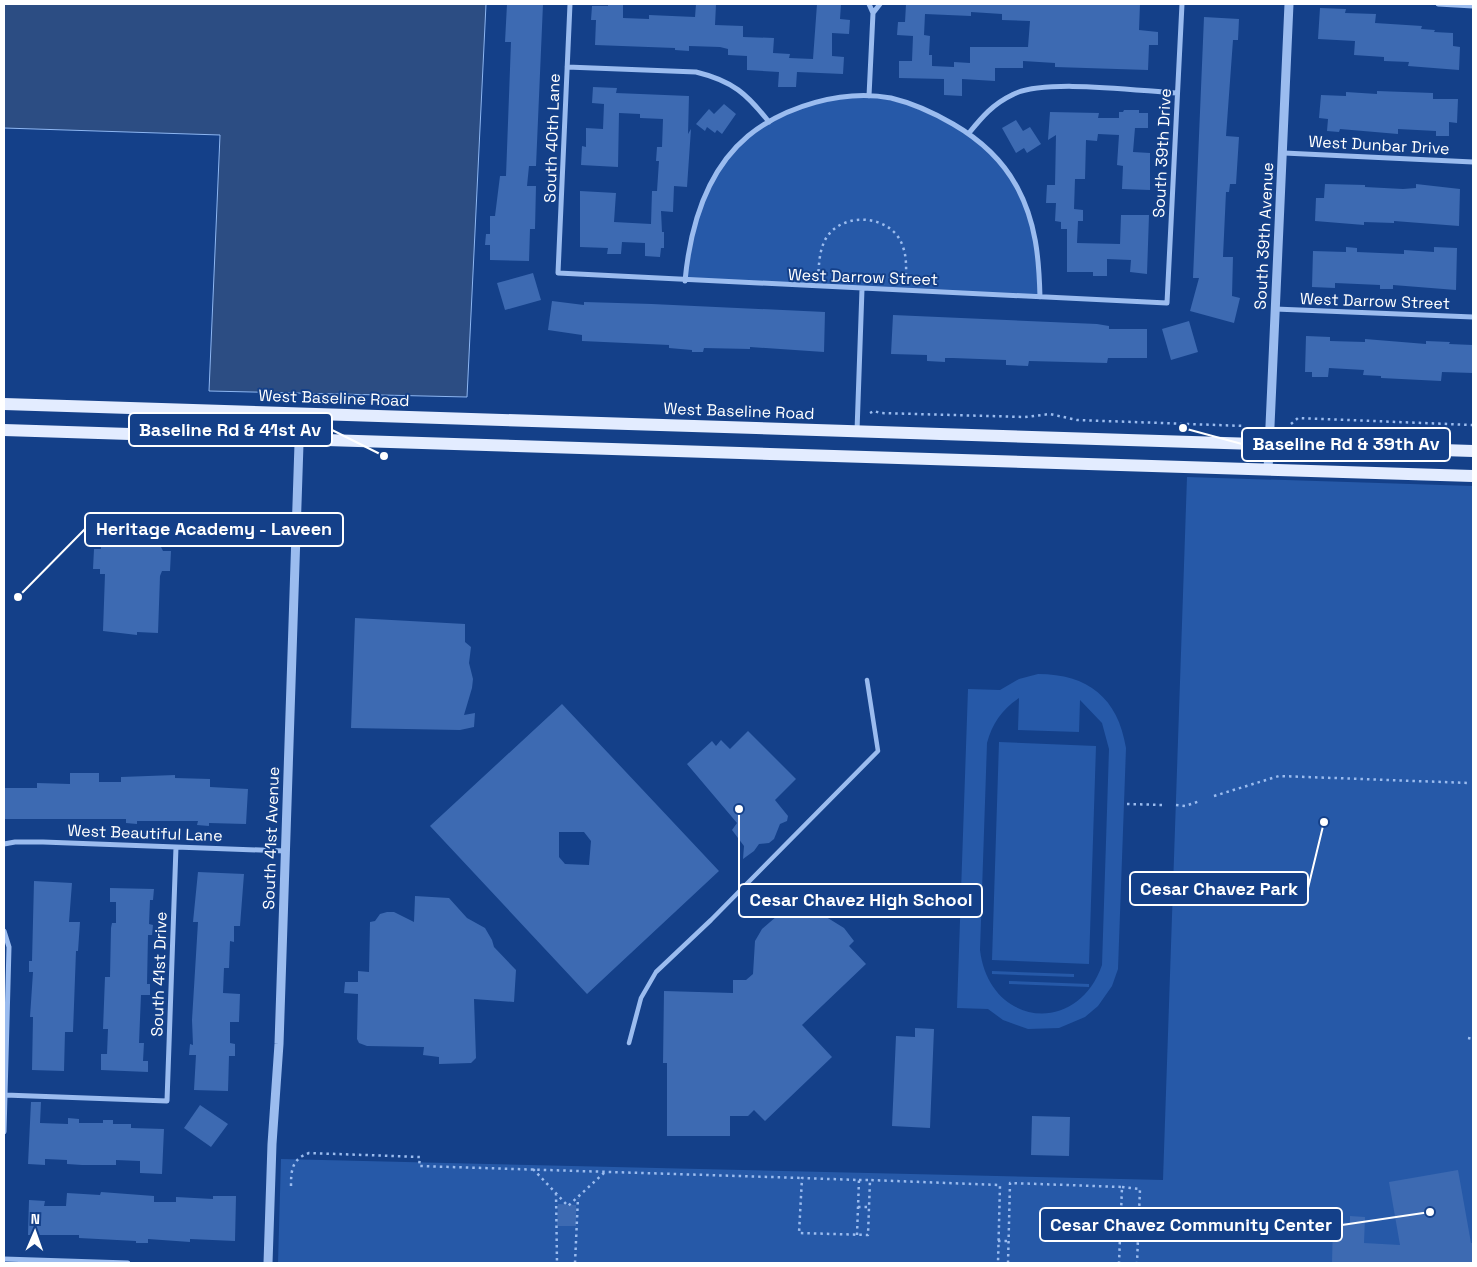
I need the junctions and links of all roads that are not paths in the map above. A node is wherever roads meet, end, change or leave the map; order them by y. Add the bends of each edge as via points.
1 (570, 4) edge
2 (869, 4) edge
3 (880, 4) edge
4 (1182, 4) edge
5 (1289, 4) edge
6 (1438, 4) edge
7 (1473, 6) edge
8 (873, 13) junction
9 (567, 67) junction
10 (1177, 93) junction
11 (870, 96) junction
12 (770, 122) junction
13 (969, 133) junction
14 (1284, 153) junction
15 (1473, 162) edge
16 (558, 274) joint
17 (685, 281) junction
18 (862, 289) junction
19 (1040, 297) junction
20 (1167, 303) joint
21 (1275, 309) junction
22 (1473, 317) edge
23 (4, 404) edge
24 (300, 414) junction
25 (4, 430) edge
26 (857, 431) junction
27 (299, 438) junction
28 (1269, 445) junction
29 (1473, 451) edge
30 (1268, 470) junction
31 (1473, 476) edge
32 (867, 680) dead end
33 (4, 844) edge
34 (176, 847) junction
35 (286, 850) junction
36 (4, 931) edge
37 (629, 1043) dead end
38 (5, 1095) junction
39 (4, 1132) edge
40 (4, 1258) edge
41 (128, 1263) edge
42 (268, 1263) edge

1 - 9 street, South 40th Lane
2 - 8 street
3 - 8 street
4 - 10 street, South 39th Drive
5 - 14 street, South 39th Avenue
6 - 7 street
8 - 11 street
9 - 12 street via 696,72 712,76 741,90
9 - 16 street, South 40th Lane
10 - 13 street via 1047,86 1013,93 989,109
10 - 20 street, South 39th Drive
11 - 12 street via 832,99 800,107
11 - 13 street via 891,98 937,114
12 - 17 street via 736,149 703,197 689,242
13 - 19 street via 994,156 1017,186 1031,220 1039,254
14 - 15 street, West Dunbar Drive
14 - 21 street, South 39th Avenue
16 - 17 street, West Darrow Street
17 - 18 street, West Darrow Street
18 - 19 street, West Darrow Street
18 - 26 street
19 - 20 street, West Darrow Street
21 - 22 street, West Darrow Street
21 - 28 street, South 39th Avenue
23 - 24 main road, West Baseline Road
24 - 26 main road, West Baseline Road
24 - 27 street, South 41st Avenue
25 - 27 main road
26 - 28 main road, West Baseline Road
27 - 30 main road
27 - 35 street, South 41st Avenue
28 - 29 main road, West Baseline Road
28 - 30 street, South 39th Avenue
30 - 31 main road
32 - 37 street via 878,751 656,972 641,998
33 - 34 street, West Beautiful Lane via 43,842
34 - 35 street, West Beautiful Lane
34 - 38 street, South 41st Drive via 167,1101
35 - 42 street, South 41st Avenue
36 - 38 street via 9,947
38 - 39 street
40 - 41 street

